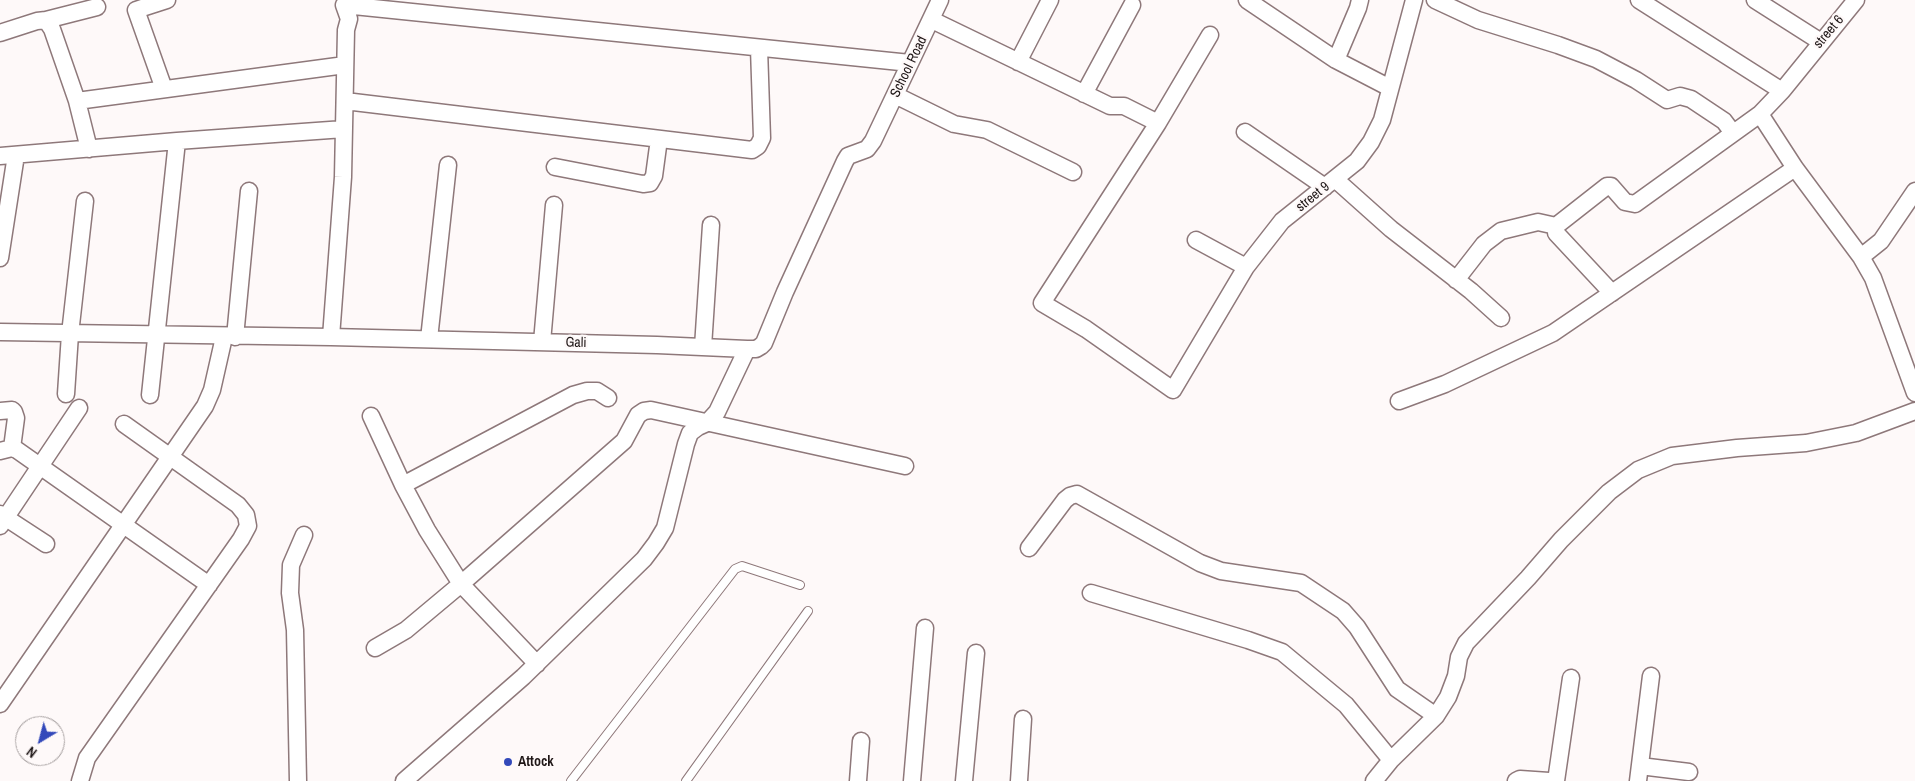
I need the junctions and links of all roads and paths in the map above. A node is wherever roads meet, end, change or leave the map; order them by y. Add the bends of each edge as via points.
1 (166, 0) edge
2 (940, 0) edge
3 (1050, 0) edge
4 (1247, 0) edge
5 (1360, 0) edge
6 (1414, 0) edge
7 (1436, 0) edge
8 (1639, 0) edge
9 (1755, 0) edge
10 (1856, 0) edge
11 (343, 3) edge
12 (1132, 5) dead end
13 (97, 6) dead end
14 (46, 20) junction
15 (932, 20) junction
16 (0, 33) edge
17 (1210, 35) dead end
18 (1821, 42) junction
19 (759, 48) junction
20 (1336, 60) junction
21 (1018, 62) junction
22 (910, 63) junction
23 (345, 64) junction
24 (1390, 88) junction
25 (164, 90) junction
26 (1782, 91) junction
27 (1084, 94) junction
28 (895, 95) junction
29 (77, 101) junction
30 (345, 101) junction
31 (1760, 114) junction
32 (1158, 123) junction
33 (344, 129) junction
34 (1245, 132) dead end
35 (1733, 133) junction
36 (659, 139) junction
37 (177, 140) junction
38 (89, 149) junction
39 (8, 156) edge
40 (448, 165) dead end
41 (555, 167) dead end
42 (1795, 168) junction
43 (1072, 172) dead end
44 (1330, 183) junction
45 (249, 191) dead end
46 (1915, 192) edge
47 (85, 201) dead end
48 (554, 206) dead end
49 (711, 225) dead end
50 (1556, 226) junction
51 (1196, 240) dead end
52 (1861, 257) junction
53 (0, 258) edge
54 (1246, 268) junction
55 (1456, 280) junction
56 (1612, 293) junction
57 (1501, 318) dead end
58 (0, 332) edge
59 (70, 334) junction
60 (155, 334) junction
61 (230, 337) junction
62 (331, 337) junction
63 (429, 339) junction
64 (542, 342) junction
65 (703, 347) junction
66 (747, 349) junction
67 (1915, 393) edge
68 (66, 394) dead end
69 (150, 395) dead end
70 (608, 398) dead end
71 (1399, 401) dead end
72 (79, 408) dead end
73 (0, 411) edge
74 (1915, 411) edge
75 (371, 416) dead end
76 (708, 423) junction
77 (124, 424) dead end
78 (6, 450) edge
79 (169, 456) junction
80 (40, 466) junction
81 (904, 466) dead end
82 (404, 485) junction
83 (2, 519) edge
84 (122, 525) junction
85 (304, 535) dead end
86 (46, 544) dead end
87 (1029, 548) dead end
88 (461, 584) junction
89 (209, 585) junction
90 (800, 585) dead end
91 (1090, 594) dead end
92 (808, 611) dead end
93 (925, 628) dead end
94 (375, 648) dead end
95 (976, 653) dead end
96 (537, 664) junction
97 (1651, 676) dead end
98 (1571, 678) dead end
99 (0, 704) edge
100 (1436, 716) junction
101 (1022, 719) dead end
102 (861, 742) dead end
103 (1391, 760) junction
104 (1689, 772) dead end
105 (1639, 773) edge
106 (80, 781) edge
107 (298, 781) edge
108 (404, 781) edge
109 (571, 781) edge
110 (686, 781) edge
111 (858, 781) edge
112 (912, 781) edge
113 (964, 781) edge
114 (1019, 781) edge
115 (1374, 781) edge
116 (1516, 781) edge
117 (1549, 781) edge
118 (1556, 781) edge

1 - 25 street via 136,10
2 - 15 street, School Road
3 - 21 street
4 - 20 street
5 - 20 street
6 - 24 street, street 9
7 - 35 street via 1478,20 1596,59 1667,100 1680,96 1691,100 1724,121
8 - 26 street
9 - 18 street
10 - 18 street, street 6
11 - 19 street
11 - 23 street via 349,19
12 - 27 street
13 - 14 street
14 - 16 street
14 - 29 street
15 - 21 street
15 - 22 street, School Road
17 - 32 street
18 - 26 street, street 6
19 - 22 street
19 - 36 street via 762,138 758,146 752,150
20 - 24 street
21 - 27 street
22 - 28 street, School Road
23 - 25 street
23 - 30 street
24 - 44 street, street 9 via 1382,120 1371,142 1357,162
25 - 29 street
26 - 31 street, street 6
27 - 32 street via 1110,106 1124,106
28 - 43 street via 954,124 987,130
28 - 66 street, School Road via 867,148 848,156 764,343 756,349
29 - 38 street
30 - 33 street
30 - 36 street
31 - 35 street, street 6
31 - 42 street
32 - 54 street, street 9 via 1042,303 1086,329 1173,390
33 - 37 street
33 - 62 street
34 - 44 street
35 - 50 street, street 6 via 1635,204 1624,202 1611,186 1606,186
36 - 41 street via 654,176 650,183
37 - 38 street
37 - 60 street
38 - 39 street
39 - 53 street
40 - 63 street
42 - 52 street
42 - 56 street
44 - 54 street, street 9 via 1282,221
44 - 55 street
45 - 61 street
46 - 52 street via 1880,242
47 - 59 street
48 - 64 street
49 - 65 street
50 - 55 street via 1538,222 1501,232 1484,244
50 - 56 street via 1556,232
51 - 54 street
52 - 67 street via 1874,278
55 - 57 street
56 - 71 street via 1553,333 1446,384
58 - 59 street, Gali
59 - 60 street, Gali
59 - 68 street
60 - 61 street, Gali
60 - 69 street
61 - 62 street, Gali
61 - 79 street via 205,406
62 - 63 street, Gali
63 - 64 street, Gali
64 - 65 street, Gali
65 - 66 street, Gali
66 - 76 street via 717,412
70 - 82 street via 596,391 573,395
72 - 80 street
73 - 78 street via 12,410 16,418
74 - 100 street via 1856,433 1806,443 1672,456 1638,470 1609,492 1561,540 1466,643 1448,697
75 - 82 street
76 - 81 street
76 - 88 street via 644,411 638,415 624,441
76 - 96 street via 690,433 665,528 656,543 644,559
77 - 79 street
78 - 80 street
79 - 84 street
79 - 89 street via 246,515 248,526
80 - 83 street
80 - 84 street
82 - 88 street via 427,530
83 - 86 street
84 - 89 street
84 - 99 street
85 - 107 street via 291,565 290,593 295,630
87 - 100 street via 1065,500 1077,494 1200,563 1221,571 1302,583 1343,611 1357,627 1396,689
88 - 94 street via 406,630
88 - 96 street
89 - 106 street via 87,758
90 - 109 lane via 742,566 735,569
91 - 103 street via 1282,652 1346,705
92 - 110 lane
93 - 112 street
95 - 113 street
96 - 108 street
97 - 105 street
98 - 118 street
100 - 103 street
101 - 114 street
102 - 111 street
103 - 115 street
104 - 105 street
116 - 117 street

